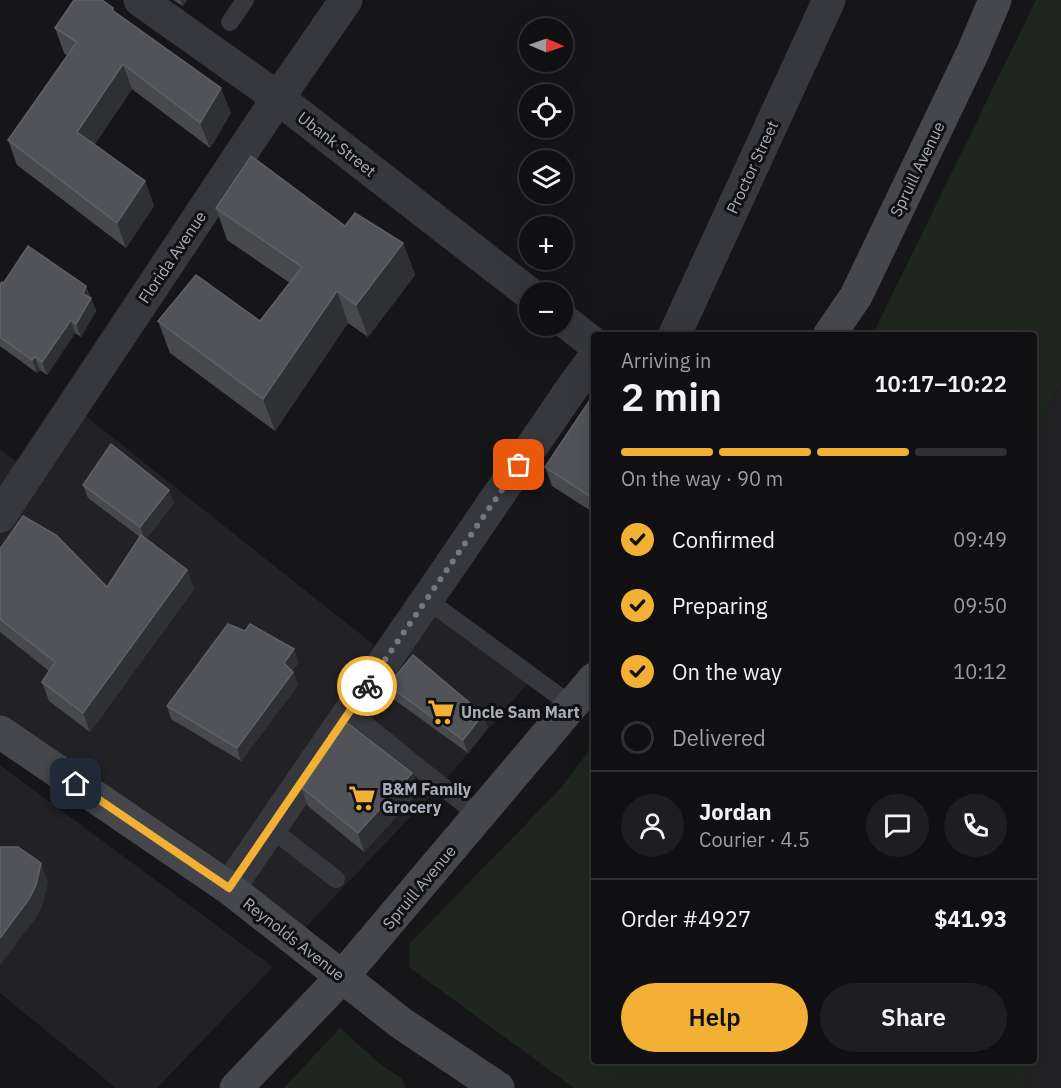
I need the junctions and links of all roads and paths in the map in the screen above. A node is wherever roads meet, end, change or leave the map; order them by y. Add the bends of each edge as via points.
1 (140, 0) edge
2 (245, 0) edge
3 (346, 0) edge
4 (829, 0) edge
5 (995, 0) edge
6 (230, 22) dead end
7 (278, 98) junction
8 (519, 285) edge
9 (573, 328) edge
10 (676, 332) edge
11 (831, 332) edge
12 (591, 342) edge
13 (591, 362) edge
14 (0, 516) edge
15 (426, 599) junction
16 (591, 682) edge
17 (571, 705) junction
18 (350, 712) junction
19 (0, 732) edge
20 (479, 816) junction
21 (270, 828) junction
22 (336, 879) dead end
23 (229, 888) junction
24 (342, 977) junction
25 (481, 1083) edge
26 (236, 1088) edge

1 - 7 street, Ubank Street
2 - 6 lane
3 - 7 street, Florida Avenue
4 - 10 street, Proctor Street
5 - 11 street, Spruill Avenue via 856,296
7 - 8 street, Ubank Street
7 - 14 street, Florida Avenue
9 - 12 street
13 - 15 street
15 - 17 lane
15 - 18 street
16 - 17 street, Spruill Avenue
17 - 20 street, Spruill Avenue
18 - 20 lane
18 - 21 street
19 - 23 street, Reynolds Avenue
20 - 24 street, Spruill Avenue
21 - 22 lane
21 - 23 street
23 - 24 street, Reynolds Avenue
24 - 25 street, Reynolds Avenue
24 - 26 street, Spruill Avenue

